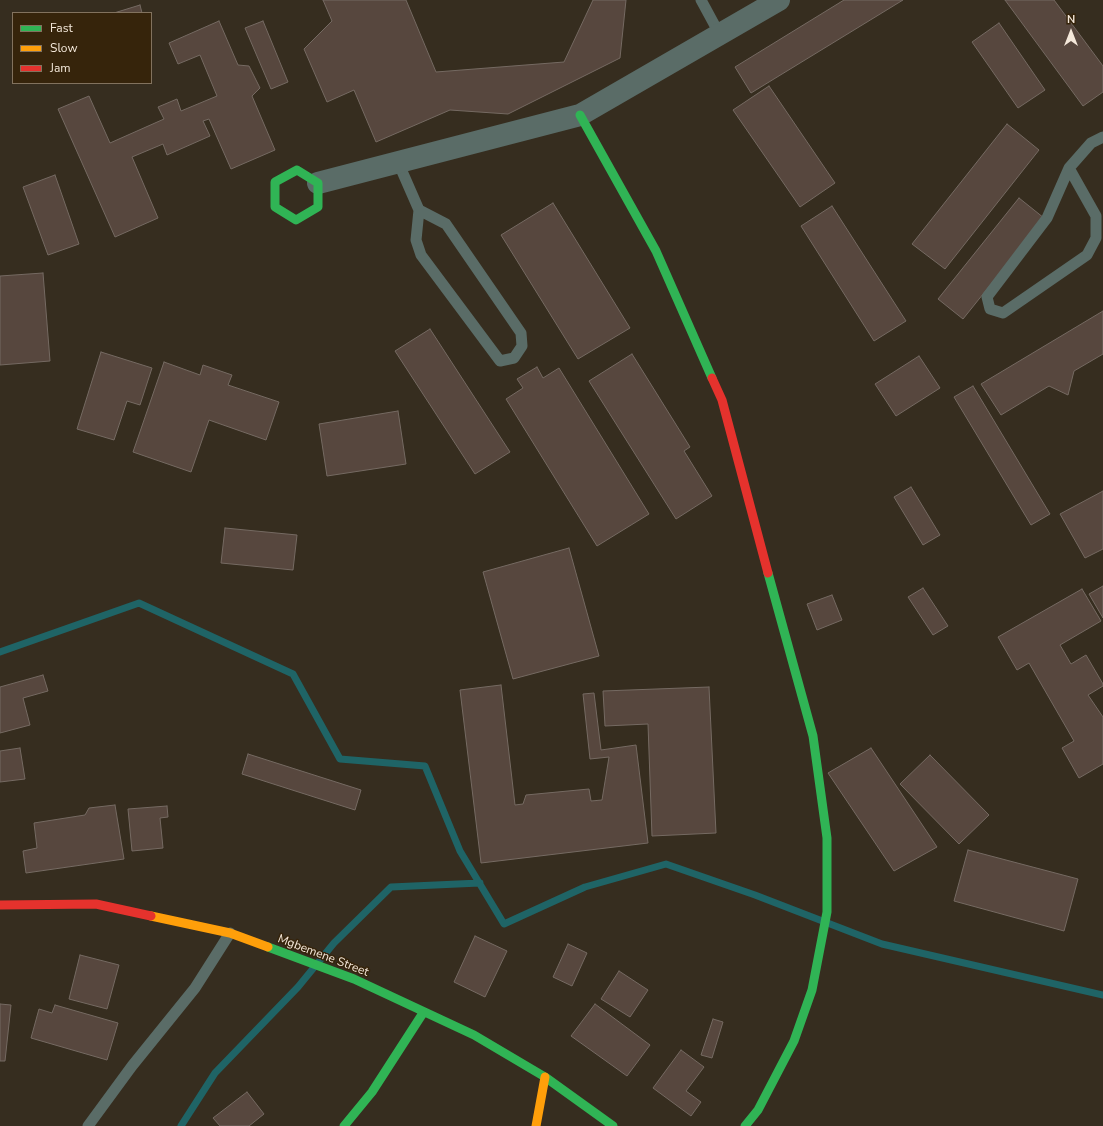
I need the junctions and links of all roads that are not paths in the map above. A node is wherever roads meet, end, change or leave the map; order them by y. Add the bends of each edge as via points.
1 (701, 0) edge
2 (779, 0) edge
3 (720, 34) junction
4 (580, 116) junction
5 (1103, 137) edge
6 (398, 162) junction
7 (1069, 168) junction
8 (318, 183) junction
9 (419, 210) junction
10 (0, 905) edge
11 (230, 933) junction
12 (423, 1013) junction
13 (545, 1077) junction
14 (605, 1124) edge
15 (88, 1126) edge
16 (344, 1126) edge
17 (536, 1126) edge
18 (745, 1126) edge

1 - 3 lane
2 - 3 street
3 - 4 street
4 - 6 street
4 - 18 street via 656,250 722,400 812,736 827,838 827,912 812,990 794,1041 758,1110
5 - 7 lane via 1091,143
6 - 8 street
6 - 9 lane
7 - 7 lane via 1047,218 987,297 990,309 1003,313 1087,255 1096,238 1096,216
8 - 8 street via 297,170 275,182 275,207 296,220 302,217 318,208
9 - 9 lane via 416,240 420,255 500,360 514,358 522,346 521,333 446,224
10 - 11 street, Mgbemene Street via 96,904
11 - 12 street, Mgbemene Street via 354,979
11 - 15 lane via 195,988
12 - 13 street, Mgbemene Street via 474,1035
12 - 16 street via 372,1092
13 - 14 street, Mgbemene Street
13 - 17 street

